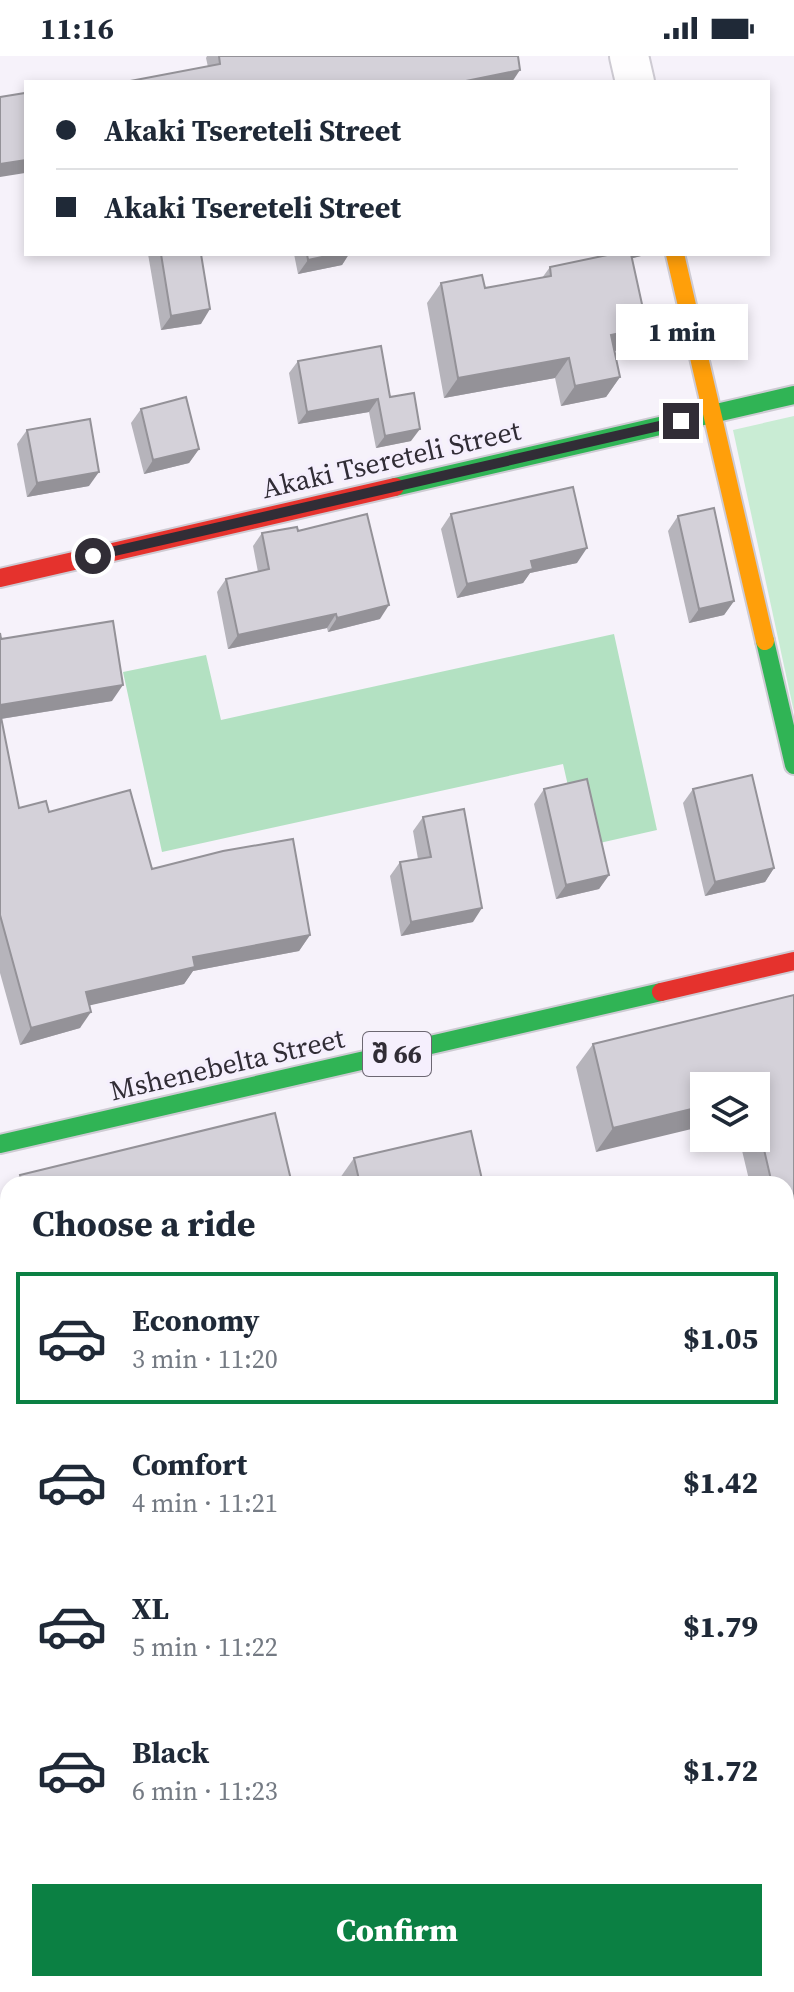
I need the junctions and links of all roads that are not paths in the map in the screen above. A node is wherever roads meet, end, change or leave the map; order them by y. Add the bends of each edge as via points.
1 (629, 56) edge
2 (635, 80) edge
3 (675, 256) edge
4 (794, 395) edge
5 (712, 414) junction
6 (0, 578) edge
7 (794, 765) edge
8 (794, 961) edge
9 (0, 1144) edge

1 - 2 street
3 - 5 street
4 - 5 street, Akaki Tsereteli Street
5 - 6 street, Akaki Tsereteli Street
5 - 7 street
8 - 9 street, Mshenebelta Street / შ 66

